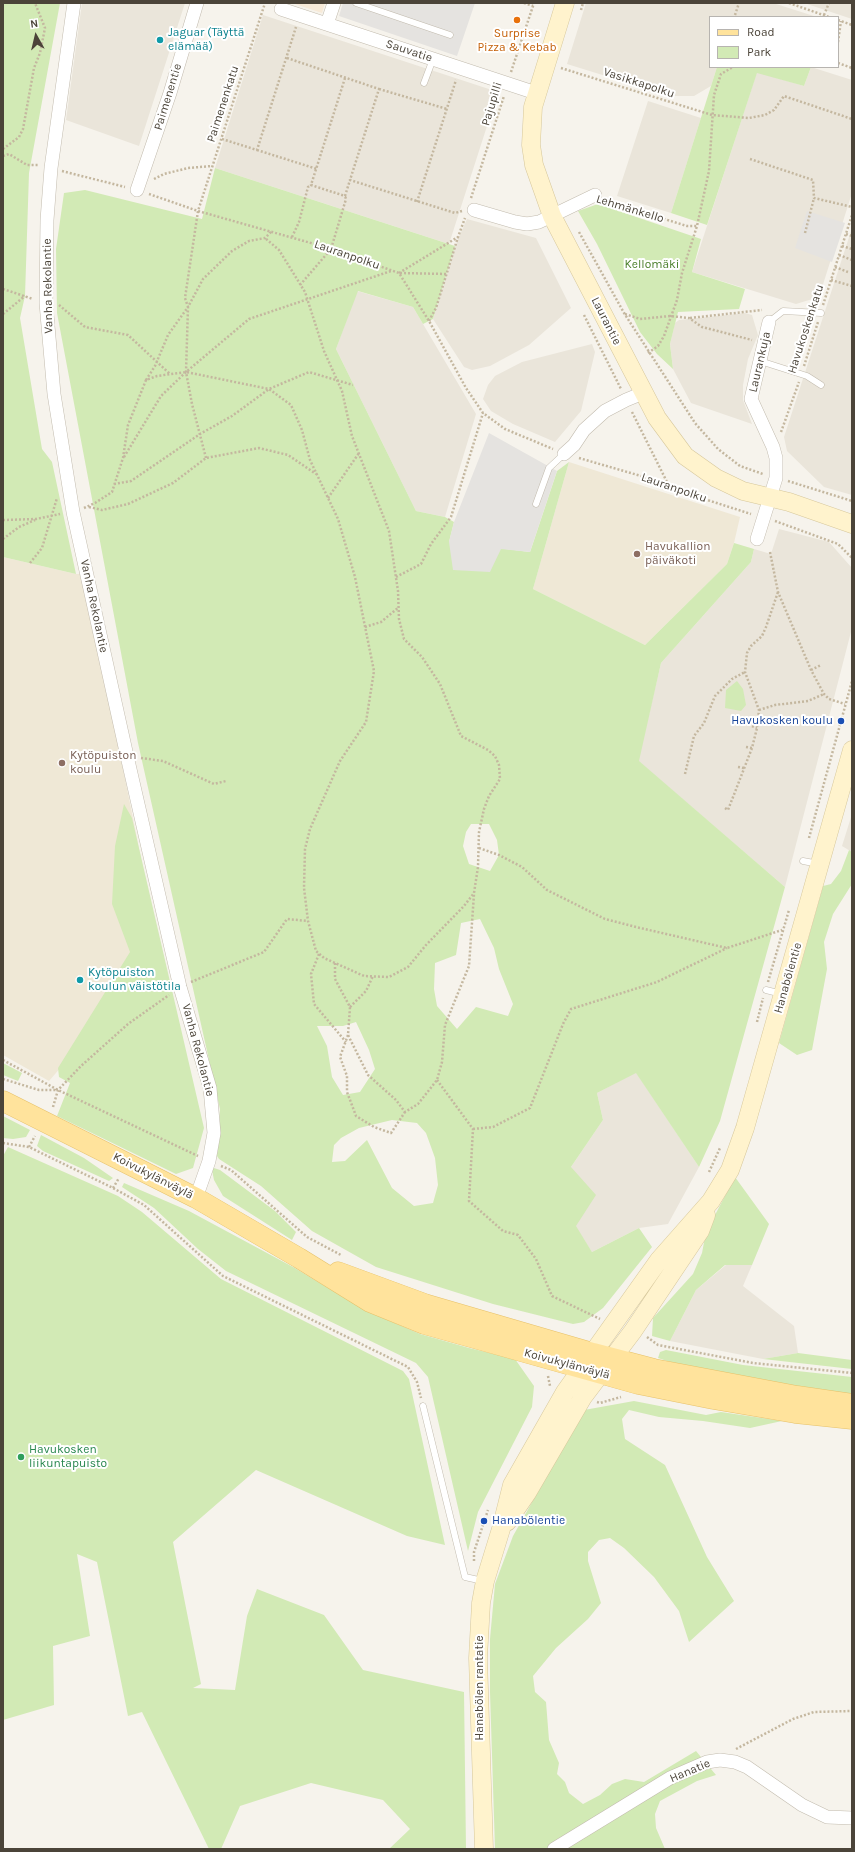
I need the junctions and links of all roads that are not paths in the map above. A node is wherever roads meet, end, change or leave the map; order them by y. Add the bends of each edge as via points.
1 (74, 3) edge
2 (197, 3) edge
3 (334, 3) edge
4 (356, 3) edge
5 (565, 3) edge
6 (281, 9) dead end
7 (327, 24) junction
8 (450, 35) dead end
9 (432, 59) junction
10 (424, 83) dead end
11 (536, 93) junction
12 (137, 190) road end
13 (595, 195) road end
14 (471, 210) road end
15 (558, 212) junction
16 (821, 313) road end
17 (769, 322) joint
18 (760, 361) junction
19 (821, 385) dead end
20 (643, 393) junction
21 (564, 454) joint
22 (771, 497) junction
23 (536, 504) dead end
24 (852, 524) edge
25 (757, 539) dead end
26 (852, 750) edge
27 (3, 1102) edge
28 (196, 1198) junction
29 (711, 1201) junction
30 (612, 1358) junction
31 (592, 1365) junction
32 (852, 1404) edge
33 (423, 1406) road end
34 (852, 1419) edge
35 (485, 1582) junction
36 (852, 1818) edge
37 (484, 1849) edge
38 (554, 1849) edge

1 - 28 street, Vanha Rekolantie via 46,220 46,303 56,410 73,512 127,756 180,987 210,1088 214,1133 209,1161
2 - 12 street, Paimenentie
3 - 7 street
4 - 8 lane
5 - 11 street, Laurantie
6 - 7 street, Sauvatie
7 - 9 street, Sauvatie
9 - 10 lane
9 - 11 street, Sauvatie
11 - 15 street, Laurantie via 531,145 536,171
13 - 15 street, Lehmänkello
14 - 15 street, Lehmänkello via 527,224 539,222
15 - 20 street, Laurantie
16 - 17 lane via 783,311
17 - 18 street, Laurankuja
18 - 19 lane via 801,374
18 - 22 street, Laurankuja via 751,399 776,458 776,478
20 - 21 street via 605,411 584,430
20 - 22 street, Laurantie via 657,418 685,456 716,478
21 - 23 lane via 549,468
22 - 24 street, Laurantie
22 - 25 street, Laurankuja
26 - 29 street, Hanabölentie via 811,863 774,992 745,1128 730,1170
27 - 28 main road, Koivukylänväylä
28 - 31 main road, Koivukylänväylä via 370,1302 424,1324
29 - 30 street, Hanabölentie via 700,1231
29 - 31 street, Hanabölentie via 659,1260
30 - 31 main road, Koivukylänväylä
30 - 32 main road, Koivukylänväylä via 654,1369
31 - 34 main road, Koivukylänväylä via 713,1399 795,1413
31 - 35 street, Hanabölen rantatie via 565,1392 512,1484
33 - 35 lane via 465,1577
35 - 37 street, Hanabölen rantatie via 478,1658
36 - 38 street, Hanatie via 826,1817 747,1767 720,1760 670,1778

